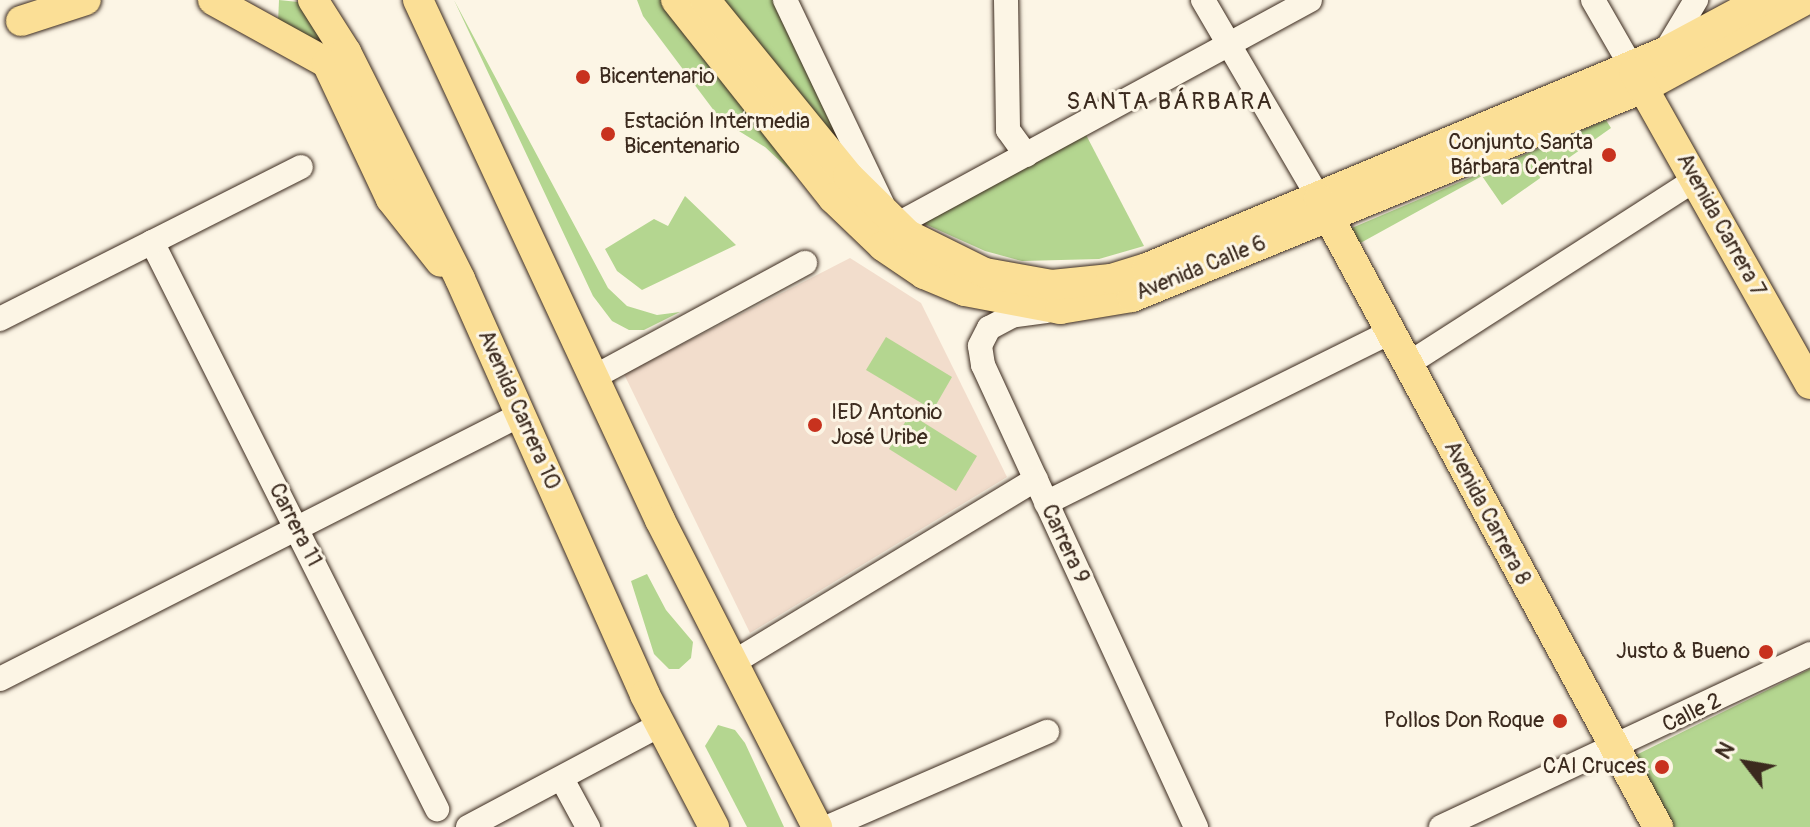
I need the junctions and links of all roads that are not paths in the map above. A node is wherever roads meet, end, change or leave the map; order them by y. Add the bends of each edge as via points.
1 (53, 0) edge
2 (86, 0) edge
3 (213, 0) edge
4 (313, 0) edge
5 (418, 0) edge
6 (676, 0) edge
7 (705, 0) edge
8 (785, 0) edge
9 (1006, 0) edge
10 (1203, 0) edge
11 (1310, 0) edge
12 (1593, 0) edge
13 (1696, 0) edge
14 (1762, 0) edge
15 (1805, 0) edge
16 (10, 29) edge
17 (1228, 45) junction
18 (1665, 52) junction
19 (1637, 77) junction
20 (1026, 155) junction
21 (301, 167) dead end
22 (1696, 179) junction
23 (1323, 207) junction
24 (893, 223) junction
25 (152, 242) junction
26 (805, 263) dead end
27 (460, 279) junction
28 (1060, 309) junction
29 (0, 319) edge
30 (1391, 332) junction
31 (1408, 364) junction
32 (594, 377) junction
33 (1810, 384) edge
34 (522, 414) junction
35 (1036, 479) junction
36 (1046, 503) junction
37 (296, 528) junction
38 (1810, 654) edge
39 (734, 662) junction
40 (0, 679) edge
41 (660, 725) junction
42 (1047, 732) dead end
43 (1614, 750) junction
44 (562, 779) junction
45 (437, 809) dead end
46 (468, 827) edge
47 (588, 827) edge
48 (714, 827) edge
49 (817, 827) edge
50 (828, 827) edge
51 (1196, 827) edge
52 (1441, 827) edge
53 (1658, 827) edge

1 - 16 main road
2 - 16 main road
3 - 27 main road via 327,63 402,217
4 - 27 main road, Avenida Carrera 10 via 346,52
5 - 32 main road
6 - 28 main road, Avenida Calle 6 via 833,198 883,246 924,274 965,291
7 - 24 main road, Avenida Calle 6
8 - 24 street
9 - 20 street via 1008,130
10 - 17 street
11 - 17 street
12 - 19 street
13 - 18 street
14 - 18 main road, Avenida Calle 6
15 - 19 main road, Avenida Calle 6
17 - 20 street
17 - 23 street
18 - 19 main road, Avenida Calle 6
19 - 22 main road, Avenida Carrera 7
19 - 23 main road, Avenida Calle 6
20 - 24 street
21 - 25 street
22 - 31 street
22 - 33 main road, Avenida Carrera 7
23 - 24 main road, Avenida Calle 6 via 1147,268 1067,284 985,273 929,249
23 - 28 main road, Avenida Calle 6 via 1132,297
23 - 30 main road, Avenida Carrera 8
25 - 29 street
25 - 37 street, Carrera 11
26 - 32 street
27 - 34 main road, Avenida Carrera 10
28 - 35 street, Carrera 9 via 998,321 980,346 983,365
30 - 31 main road, Avenida Carrera 8
30 - 36 street
31 - 43 main road, Avenida Carrera 8
32 - 39 main road
34 - 37 street
34 - 41 main road, Avenida Carrera 10
35 - 36 street, Carrera 9
35 - 39 street
36 - 51 street, Carrera 9
37 - 40 street
37 - 45 street, Carrera 11
38 - 43 street, Calle 2
39 - 49 main road
41 - 44 street
41 - 48 main road, Avenida Carrera 10
42 - 50 street
43 - 52 street, Calle 2
43 - 53 main road, Avenida Carrera 8
44 - 46 street
44 - 47 street

